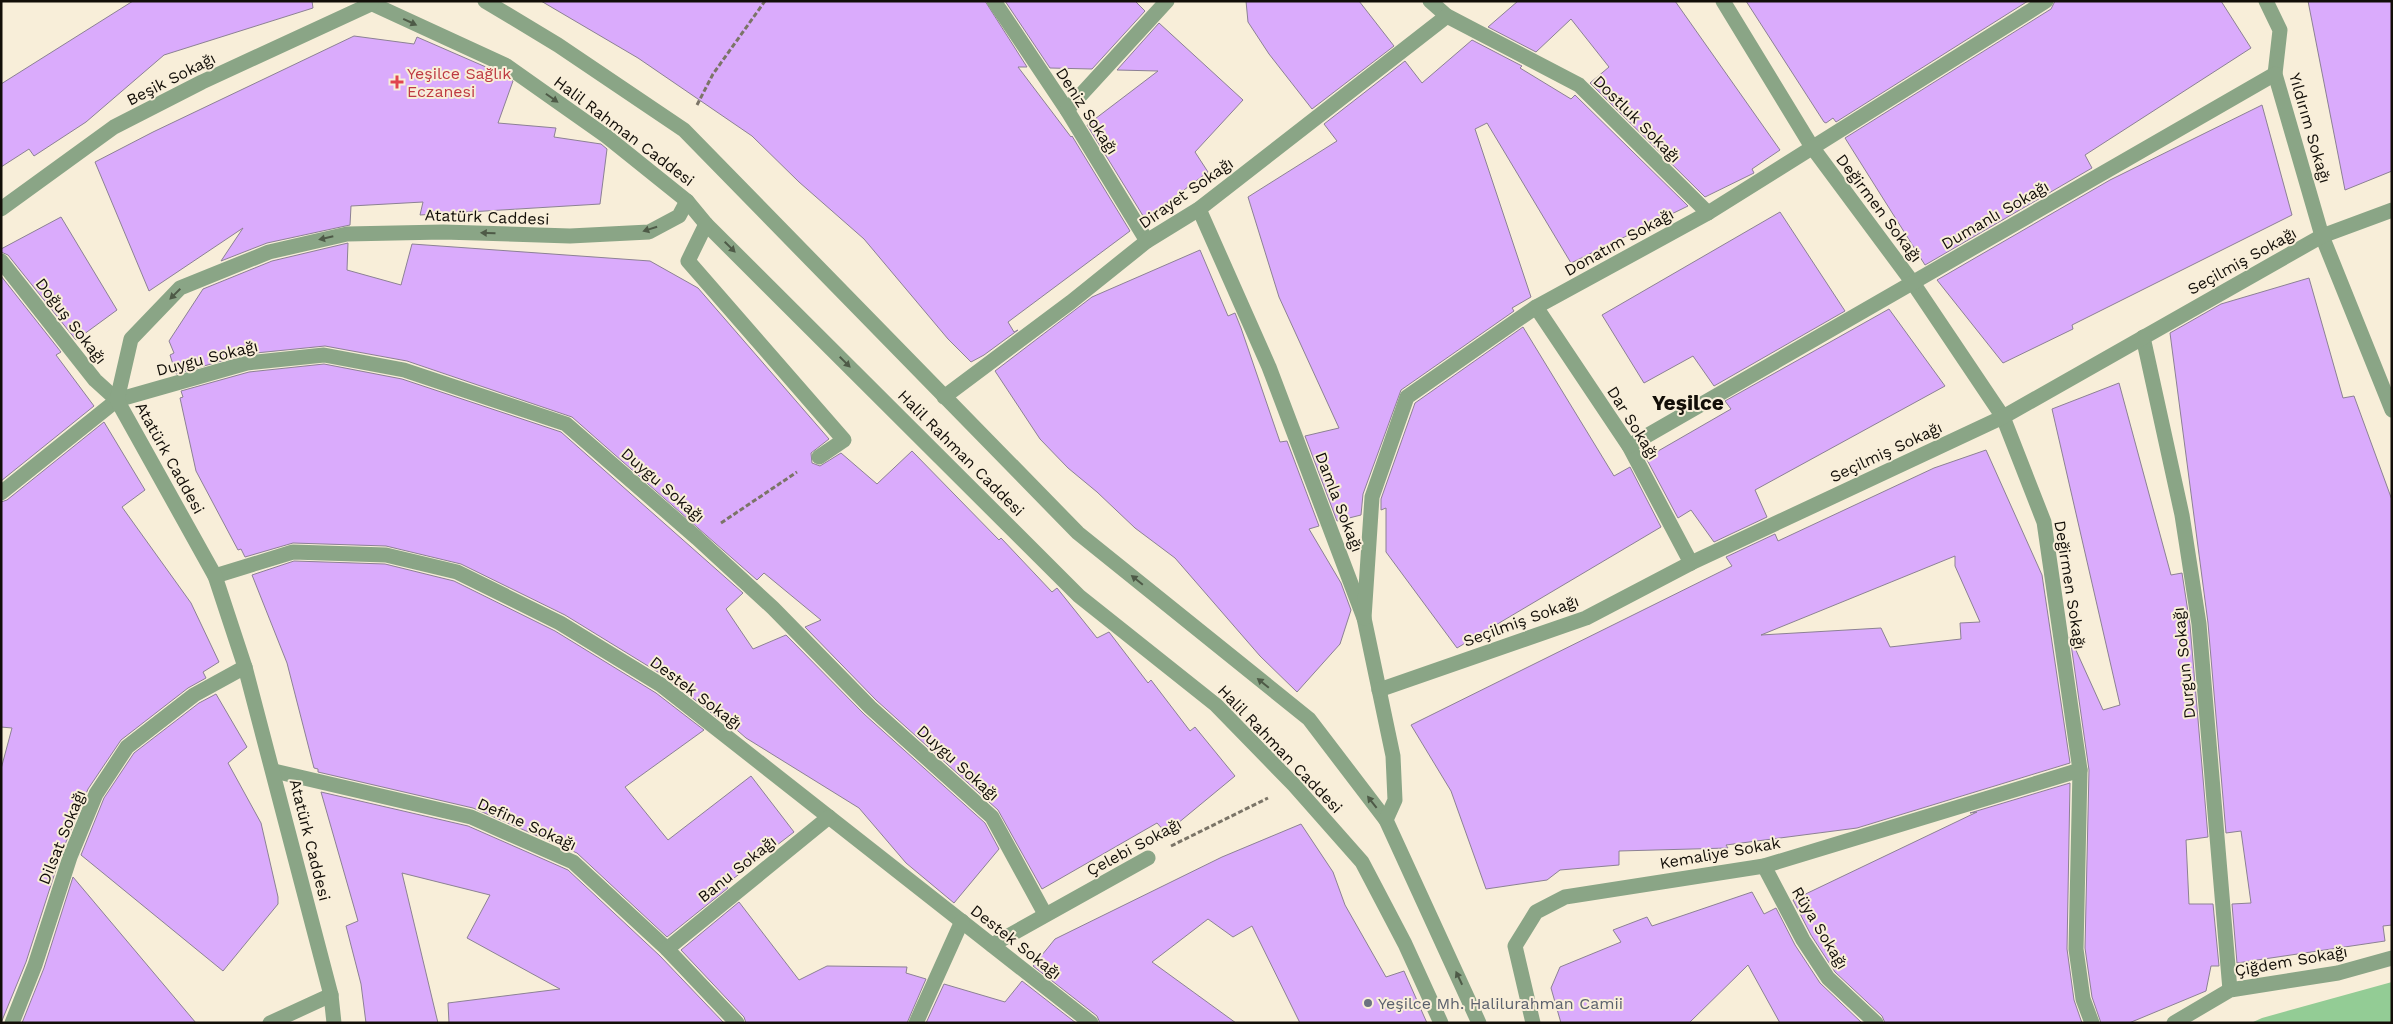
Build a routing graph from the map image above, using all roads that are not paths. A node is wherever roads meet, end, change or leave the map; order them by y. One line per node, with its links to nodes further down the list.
1 (485, 1): 25 (street, Halil Rahman Caddesi)
2 (994, 1): 11 (street, Deniz Sokağı)
3 (1167, 1): 11 (street)
4 (1430, 1): 9 (street, Dostluk Sokağı)
5 (1723, 1): 12 (street, Değirmen Sokağı)
6 (2046, 1): 12 (street, Donatım Sokağı)
7 (2266, 1): 10 (street, Yıldırım Sokağı)
8 (368, 3): 13 (street, Halil Rahman Caddesi, one-way to 13); 14 (street, Beşik Sokağı)
9 (1447, 16): 15 (street, Dirayet Sokağı); 17 (street, Dostluk Sokağı)
10 (2275, 74): 19 (street, Yıldırım Sokağı); 22 (street, Dumanlı Sokağı)
11 (1067, 110): 20 (street, Deniz Sokağı)
12 (1812, 147): 17 (street, Donatım Sokağı); 22 (street, Değirmen Sokağı)
13 (686, 201): 18 (street, Halil Rahman Caddesi); 26 (street, Atatürk Caddesi, one-way to 26)
14 (1, 209)
15 (1199, 209): 20 (street, Dirayet Sokağı); 34 (street, Damla Sokağı)
16 (2392, 210): 19 (street, Seçilmiş Sokağı)
17 (1708, 213): 23 (street, Donatım Sokağı)
18 (706, 224): 30 (street); 56 (street, Halil Rahman Caddesi, one-way to 56)
19 (2322, 236): 24 (street, Seçilmiş Sokağı); 27 (street, Yıldırım Sokağı)
20 (1148, 241): 25 (street, Dirayet Sokağı)
21 (1, 261): 26 (street, Doğuş Sokağı)
22 (1913, 283): 28 (street, Değirmen Sokağı); 29 (street, Dumanlı Sokağı)
23 (1536, 307): 29 (street, Dar Sokağı); 34 (street, Donatım Sokağı)
24 (2144, 337): 28 (street, Seçilmiş Sokağı); 48 (street, Durgun Sokağı)
25 (944, 397): 40 (street, Halil Rahman Caddesi, one-way to 25)
26 (117, 400): 31 (street); 33 (street, Atatürk Caddesi); 43 (street, Duygu Sokağı)
27 (2392, 410)
28 (2002, 416): 32 (street, Seçilmiş Sokağı); 37 (street, Değirmen Sokağı)
29 (1629, 446): 32 (street, Dar Sokağı)
30 (819, 457)
31 (2, 492)
32 (1691, 563): 36 (street, Seçilmiş Sokağı)
33 (215, 576): 35 (street, Atatürk Caddesi); 39 (street, Destek Sokağı)
34 (1364, 618): 36 (street, Damla Sokağı)
35 (245, 667): 38 (street, Atatürk Caddesi); 50 (street, Dilsat Sokağı)
36 (1379, 690): 40 (street, Damla Sokağı)
37 (2080, 770): 42 (street, Kemaliye Sokak); 60 (street, Değirmen Sokağı)
38 (274, 771): 46 (street, Define Sokağı); 49 (street, Atatürk Caddesi)
39 (830, 817): 44 (street, Destek Sokağı); 46 (street, Banu Sokağı)
40 (1386, 820): 57 (street, Halil Rahman Caddesi, one-way to 40)
41 (1148, 858): 43 (street, Çelebi Sokağı)
42 (1764, 866): 58 (street, Kemaliye Sokak); 59 (street, Rüya Sokağı)
43 (1045, 914): 45 (street, Çelebi Sokağı)
44 (962, 921): 45 (street, Destek Sokağı); 54 (street)
45 (992, 945): 55 (street, Destek Sokağı)
46 (667, 949): 53 (street, Define Sokağı)
47 (2392, 958): 48 (street, Çiğdem Sokağı)
48 (2230, 990): 61 (street, Çiğdem Sokağı)
49 (331, 995): 51 (street); 52 (street, Atatürk Caddesi)
50 (12, 1023)
51 (270, 1023)
52 (334, 1023)
53 (737, 1023)
54 (916, 1023)
55 (1091, 1023)
56 (1441, 1023)
57 (1479, 1023)
58 (1533, 1023)
59 (1876, 1023)
60 (2092, 1023)
61 (2174, 1023)

